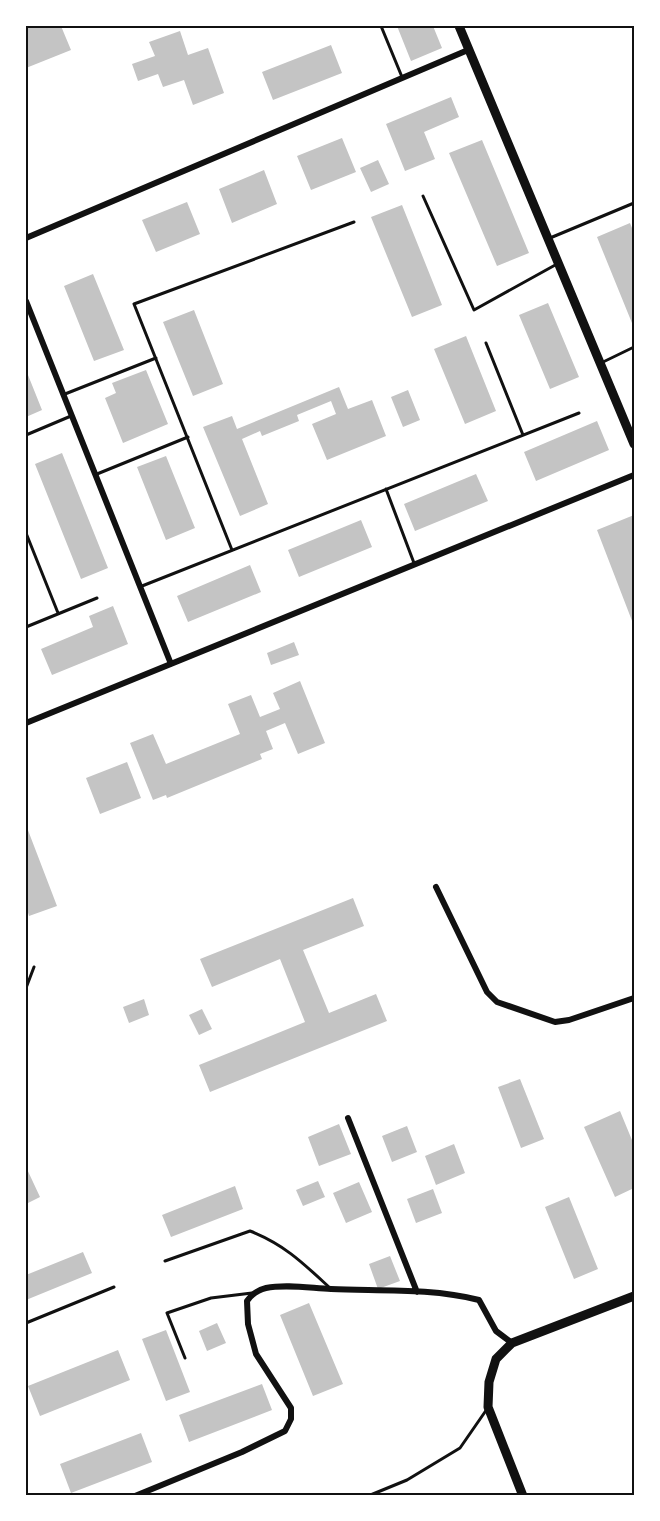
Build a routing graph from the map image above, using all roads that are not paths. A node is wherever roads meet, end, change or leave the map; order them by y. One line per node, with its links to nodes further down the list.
1 (381, 26): 4 (lane)
2 (459, 26): 3 (main road)
3 (468, 50): 4 (street); 9 (main road)
4 (402, 78): 8 (street)
5 (423, 196): 10 (lane)
6 (634, 203): 9 (lane)
7 (354, 222): 14 (lane)
8 (26, 238)
9 (548, 239): 10 (main road)
10 (558, 263): 15 (main road)
11 (26, 301): 16 (street)
12 (486, 343): 20 (lane)
13 (634, 347): 15 (lane)
14 (157, 358): 16 (lane); 21 (lane)
15 (600, 363): 22 (main road)
16 (63, 395): 18 (street)
17 (579, 413): 20 (lane)
18 (71, 416): 19 (lane); 23 (street)
19 (26, 435)
20 (524, 435): 25 (lane)
21 (188, 436): 23 (lane); 27 (lane)
22 (634, 444)
23 (95, 474): 29 (street)
24 (634, 475): 28 (street)
25 (386, 489): 27 (lane); 28 (lane)
26 (26, 533): 31 (lane)
27 (232, 550): 29 (lane)
28 (415, 566): 33 (street)
29 (140, 587): 33 (street)
30 (97, 598): 31 (lane)
31 (58, 613): 32 (lane)
32 (26, 627)
33 (171, 664): 34 (street)
34 (26, 723)
35 (436, 887): 38 (street)
36 (34, 967): 37 (lane)
37 (26, 988)
38 (634, 998)
39 (348, 1118): 43 (street)
40 (165, 1261): 42 (lane)
41 (114, 1287): 46 (lane)
42 (331, 1289): 43 (street); 44 (street)
43 (417, 1292): 47 (street)
44 (254, 1293): 48 (lane); 50 (street)
45 (634, 1296): 47 (main road)
46 (26, 1323)
47 (512, 1343): 49 (main road)
48 (185, 1358)
49 (488, 1407): 51 (lane); 52 (main road)
50 (135, 1496)
51 (368, 1496)
52 (522, 1496)

